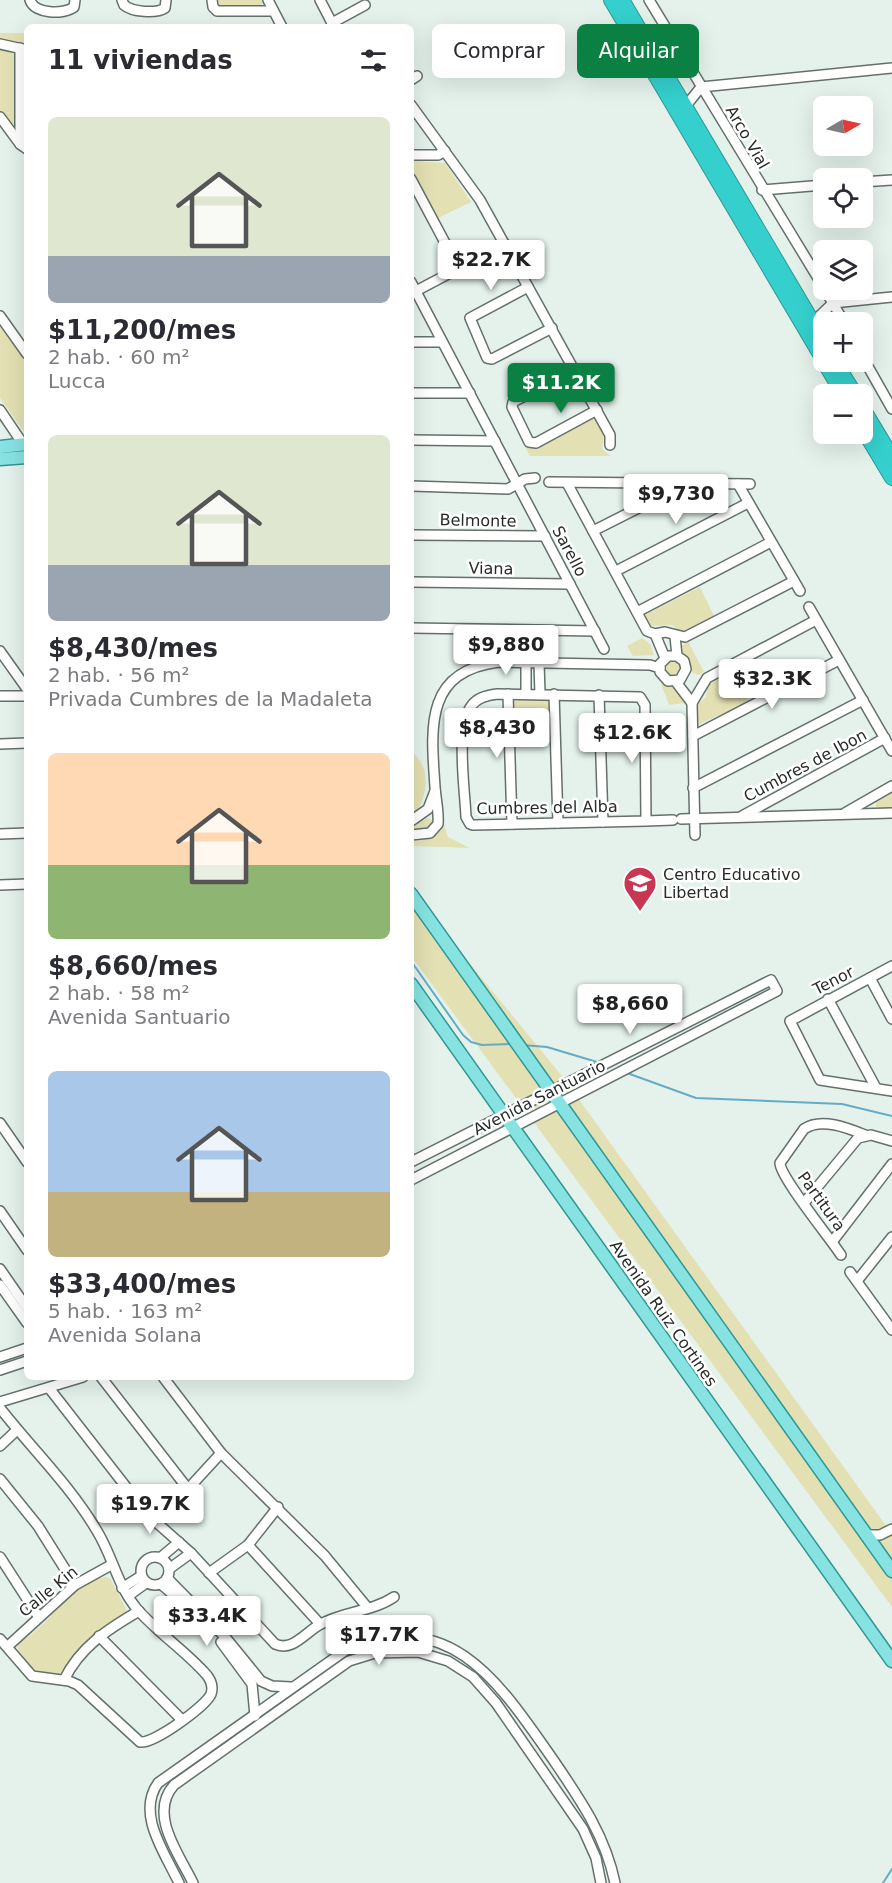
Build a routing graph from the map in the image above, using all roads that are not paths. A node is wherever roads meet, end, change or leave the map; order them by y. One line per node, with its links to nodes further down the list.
1 (30, 0): 2 (street)
2 (75, 0)
3 (122, 0): 4 (street)
4 (166, 0)
5 (212, 0): 12 (street)
6 (268, 0): 12 (street)
7 (320, 0): 14 (street)
8 (611, 0): 45 (highway)
9 (622, 0): 20 (highway)
10 (649, 0): 19 (street, Arco Vial)
11 (365, 5): 15 (street)
12 (273, 11): 13 (street)
13 (280, 24)
14 (332, 24)
15 (335, 24)
16 (0, 44): 17 (street)
17 (23, 49): 23 (street)
18 (892, 68): 19 (street)
19 (701, 87): 20 (street); 30 (street, Arco Vial)
20 (685, 107): 41 (highway)
21 (414, 110): 24 (street)
22 (0, 117): 23 (street)
23 (23, 146)
24 (445, 151): 25 (street); 31 (street)
25 (414, 155)
26 (892, 180): 27 (street)
27 (873, 181)
28 (414, 185): 32 (street)
29 (813, 186): 30 (street)
30 (762, 190): 33 (street, Arco Vial)
31 (505, 244): 32 (street); 34 (street)
32 (459, 268): 35 (street)
33 (813, 271)
34 (528, 287): 42 (street); 42 (street)
35 (415, 295): 44 (street, Sarello)
36 (892, 297): 38 (street)
37 (831, 300): 38 (street, Arco Vial)
38 (833, 303): 39 (street, Arco Vial); 41 (street)
39 (838, 312)
40 (0, 316): 46 (street)
41 (812, 323)
42 (552, 328): 47 (street)
43 (414, 342): 44 (street)
44 (442, 342): 50 (street, Sarello)
45 (813, 342)
46 (24, 350)
47 (575, 371): 53 (street); 53 (street)
48 (871, 372): 51 (street)
49 (414, 393): 50 (street)
50 (470, 393): 56 (street, Sarello)
51 (892, 409)
52 (0, 410): 57 (street)
53 (597, 410): 59 (street)
54 (873, 425): 63 (highway)
55 (414, 440): 56 (street)
56 (495, 441): 69 (street, Sarello)
57 (24, 443)
58 (872, 444): 66 (highway)
59 (610, 445)
60 (24, 446): 61 (main road)
61 (0, 447)
62 (24, 457): 64 (main road)
63 (892, 457)
64 (0, 459)
65 (535, 478): 69 (street)
66 (892, 478)
67 (549, 482): 68 (street)
68 (567, 483): 70 (street); 75 (street)
69 (518, 484): 73 (street); 77 (street, Sarello)
70 (686, 484): 71 (street); 75 (street)
71 (738, 484): 72 (street); 74 (street)
72 (750, 484)
73 (414, 486)
74 (748, 503): 78 (street); 79 (street)
75 (592, 531): 79 (street)
76 (414, 535): 77 (street, Belmonte)
77 (545, 536): 82 (street, Sarello)
78 (771, 542): 80 (street); 85 (street)
79 (616, 571): 85 (street)
80 (794, 581): 83 (street); 90 (street)
81 (414, 582): 82 (street, Viana)
82 (570, 584): 88 (street, Sarello)
83 (800, 591)
84 (808, 607): 86 (street)
85 (637, 612): 89 (street)
86 (816, 620): 95 (street); 102 (street)
87 (414, 628): 88 (street)
88 (595, 632): 91 (street, Sarello)
89 (655, 634): 90 (street); 94 (street)
90 (675, 636): 93 (street)
91 (604, 649)
92 (0, 651): 101 (street)
93 (677, 656): 94 (street); 99 (street)
94 (665, 658): 98 (street)
95 (839, 660): 110 (street); 112 (street)
96 (526, 663): 97 (street); 104 (street); 119 (street)
97 (539, 663): 98 (street); 105 (street)
98 (660, 668): 100 (street)
99 (686, 673): 100 (street); 102 (street)
100 (676, 682): 111 (street)
101 (24, 685)
102 (701, 685): 111 (street)
103 (508, 694): 104 (street, Cumbres del Alba); 128 (street); 128 (street, Cumbres del Alba)
104 (526, 694): 105 (street, Cumbres del Alba)
105 (540, 694): 106 (street, Cumbres del Alba)
106 (554, 694): 107 (street, Cumbres del Alba); 127 (street)
107 (599, 695): 125 (street, Cumbres del Alba); 126 (street)
108 (0, 696): 109 (street)
109 (24, 696)
110 (863, 700): 113 (street); 118 (street)
111 (692, 702): 112 (street)
112 (693, 736): 118 (street)
113 (885, 738): 116 (street); 122 (street, Cumbres de Ibon)
114 (24, 743): 115 (street)
115 (0, 744)
116 (892, 751)
117 (892, 786): 121 (street)
118 (693, 788): 124 (street)
119 (435, 789): 123 (street); 131 (street)
120 (892, 813): 121 (street, Cumbres del Alba)
121 (843, 814): 122 (street, Cumbres del Alba)
122 (739, 817): 124 (street, Cumbres del Alba)
123 (414, 819)
124 (694, 819): 125 (street, Cumbres del Alba); 132 (street)
125 (646, 821): 126 (street, Cumbres del Alba)
126 (603, 822): 127 (street, Cumbres del Alba)
127 (558, 823): 128 (street, Cumbres del Alba)
128 (512, 824)
129 (24, 833): 130 (street)
130 (0, 834)
131 (414, 835)
132 (695, 836)
133 (24, 884): 134 (street)
134 (0, 885)
135 (414, 898): 142 (main road)
136 (892, 966): 137 (street, Tenor)
137 (870, 978): 139 (street, Tenor); 140 (street)
138 (414, 988): 145 (main road, Avenida Ruiz Cortines)
139 (828, 999): 141 (street); 141 (street, Tenor)
140 (892, 1019)
141 (875, 1086): 143 (street)
142 (551, 1090): 144 (main road); 144 (street, Avenida Santuario); 145 (street, Avenida Santuario)
143 (892, 1091)
144 (561, 1103): 147 (street, Avenida Santuario); 187 (main road)
145 (502, 1116): 147 (main road, Avenida Ruiz Cortines); 151 (street, Avenida Santuario)
146 (0, 1123): 150 (street)
147 (512, 1129): 153 (street, Avenida Santuario); 208 (main road, Avenida Ruiz Cortines)
148 (865, 1135): 149 (street); 154 (street); 154 (street, Partitura)
149 (892, 1141)
150 (24, 1157)
151 (414, 1160)
152 (892, 1164): 157 (street)
153 (414, 1178)
154 (804, 1203): 157 (street, Partitura)
155 (0, 1211): 158 (street)
156 (892, 1237): 162 (street)
157 (832, 1242): 159 (street, Partitura)
158 (24, 1246)
159 (841, 1255)
160 (0, 1269): 164 (street)
161 (850, 1272): 162 (street)
162 (857, 1281): 167 (street)
163 (0, 1285): 166 (street)
164 (24, 1304)
165 (892, 1311): 167 (street)
166 (24, 1319)
167 (885, 1320): 168 (street)
168 (892, 1330)
169 (24, 1349): 170 (street)
170 (0, 1357)
171 (24, 1362): 172 (street)
172 (0, 1370)
173 (74, 1380): 176 (street)
174 (103, 1380): 183 (street)
175 (165, 1380): 181 (street)
176 (49, 1388): 177 (street); 185 (street)
177 (0, 1402)
178 (0, 1408): 179 (street)
179 (17, 1430): 180 (street); 193 (street)
180 (0, 1446)
181 (221, 1453): 183 (street); 184 (street)
182 (0, 1479): 198 (street)
183 (188, 1489): 185 (street)
184 (278, 1508): 189 (street); 201 (street)
185 (148, 1515): 188 (street)
186 (892, 1529): 187 (street)
187 (865, 1535): 194 (main road)
188 (179, 1542): 190 (street); 192 (street)
189 (248, 1545): 195 (street); 204 (street)
190 (191, 1553): 195 (street); 196 (street)
191 (0, 1557): 203 (street)
192 (160, 1558): 196 (street); 197 (street)
193 (111, 1565): 198 (street, Calle Kin); 199 (street)
194 (891, 1565)
195 (209, 1573): 204 (street)
196 (166, 1577): 197 (street); 210 (street); 212 (street)
197 (144, 1579): 199 (street)
198 (75, 1585): 203 (street, Calle Kin)
199 (125, 1592): 202 (street)
200 (394, 1597): 201 (street)
201 (367, 1608): 204 (street)
202 (139, 1611): 205 (street); 213 (street)
203 (38, 1616): 207 (street, Calle Kin)
204 (320, 1624)
205 (99, 1636): 209 (street); 213 (street)
206 (0, 1639): 207 (street)
207 (8, 1646): 209 (street)
208 (892, 1661)
209 (64, 1680): 213 (street)
210 (291, 1686): 211 (street); 212 (street); 215 (street)
211 (297, 1696): 214 (street); 216 (street)
212 (253, 1713): 214 (street); 217 (street)
213 (182, 1720)
214 (259, 1723): 218 (street)
215 (544, 1747): 216 (street); 220 (street)
216 (533, 1754): 219 (street)
217 (179, 1883)
218 (193, 1883)
219 (601, 1883)
220 (615, 1883)

